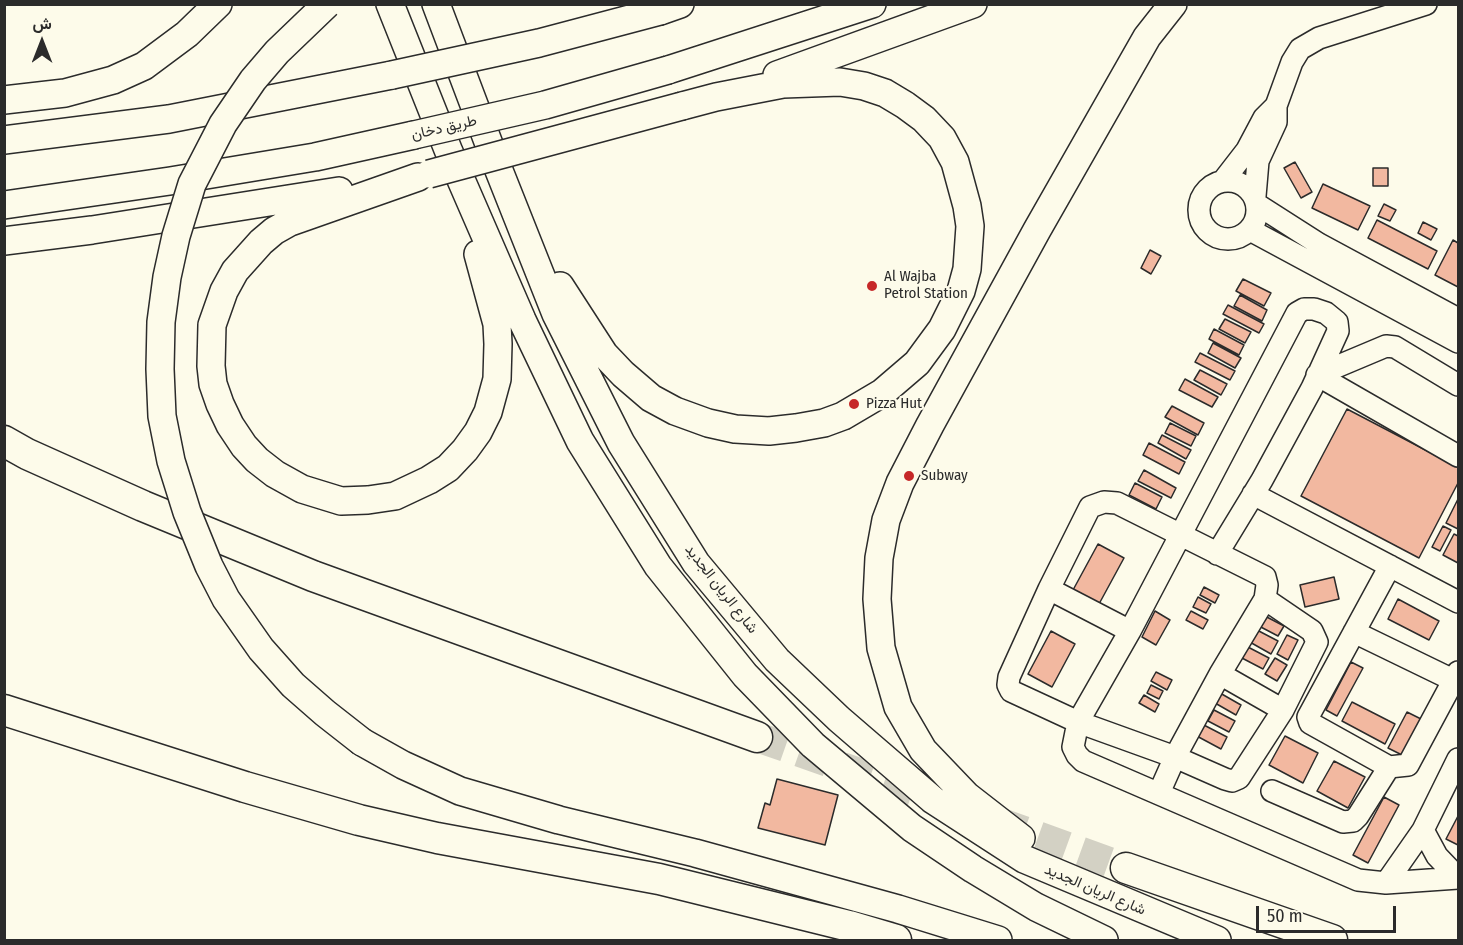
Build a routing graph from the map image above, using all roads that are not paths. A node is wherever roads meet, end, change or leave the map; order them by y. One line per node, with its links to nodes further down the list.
1 (218, 4): 11 (main road)
2 (327, 4): 54 (main road, bridge)
3 (390, 4): 14 (main road)
4 (436, 4): 15 (main road, شارع الريان الجديد)
5 (872, 4): 19 (main road, طريق دخان, bridge)
6 (973, 4): 10 (main road)
7 (1173, 4): 52 (main road)
8 (1426, 4): 12 (street)
9 (670, 8): 13 (main road, bridge)
10 (716, 97): 15 (main road); 16 (main road, bridge)
11 (4, 100)
12 (1276, 106): 17 (street); 18 (street)
13 (4, 140)
14 (448, 152): 16 (main road); 55 (main road)
15 (498, 168): 52 (main road, شارع الريان الجديد)
16 (424, 175): 21 (main road)
17 (1223, 181): 18 (street); 20 (street)
18 (1256, 200): 20 (street); 22 (street)
19 (4, 205)
20 (1250, 230): 23 (street)
21 (4, 241)
22 (1458, 319)
23 (1458, 342)
24 (1317, 375): 25 (street); 27 (street); 28 (street); 29 (street)
25 (1458, 385)
26 (4, 441): 42 (highway)
27 (1458, 456)
28 (1254, 494): 30 (street); 31 (street)
29 (1181, 535): 30 (street); 32 (street); 35 (street)
30 (1217, 554): 33 (street)
31 (1390, 566): 34 (street); 36 (street)
32 (1049, 589): 35 (street); 41 (street)
33 (1265, 599): 37 (street); 40 (street)
34 (1458, 602)
35 (1130, 631): 41 (street)
36 (1354, 632): 38 (street); 45 (street)
37 (1220, 674): 40 (street); 43 (street)
38 (1457, 676): 45 (street)
39 (4, 710): 53 (highway)
40 (1283, 710): 43 (street)
41 (1078, 722): 43 (street); 47 (street)
42 (757, 737)
43 (1175, 756): 47 (street)
44 (1458, 759): 48 (street)
45 (1389, 767): 46 (street)
46 (1272, 791)
47 (1159, 793): 51 (street)
48 (1424, 830): 50 (street); 51 (street)
49 (1126, 868): 57 (highway)
50 (1458, 878): 51 (street)
51 (1386, 883)
52 (1126, 904): 56 (main road, شارع الريان الجديد)
53 (896, 940)
54 (998, 940)
55 (1104, 940)
56 (1217, 940)
57 (1332, 940)

